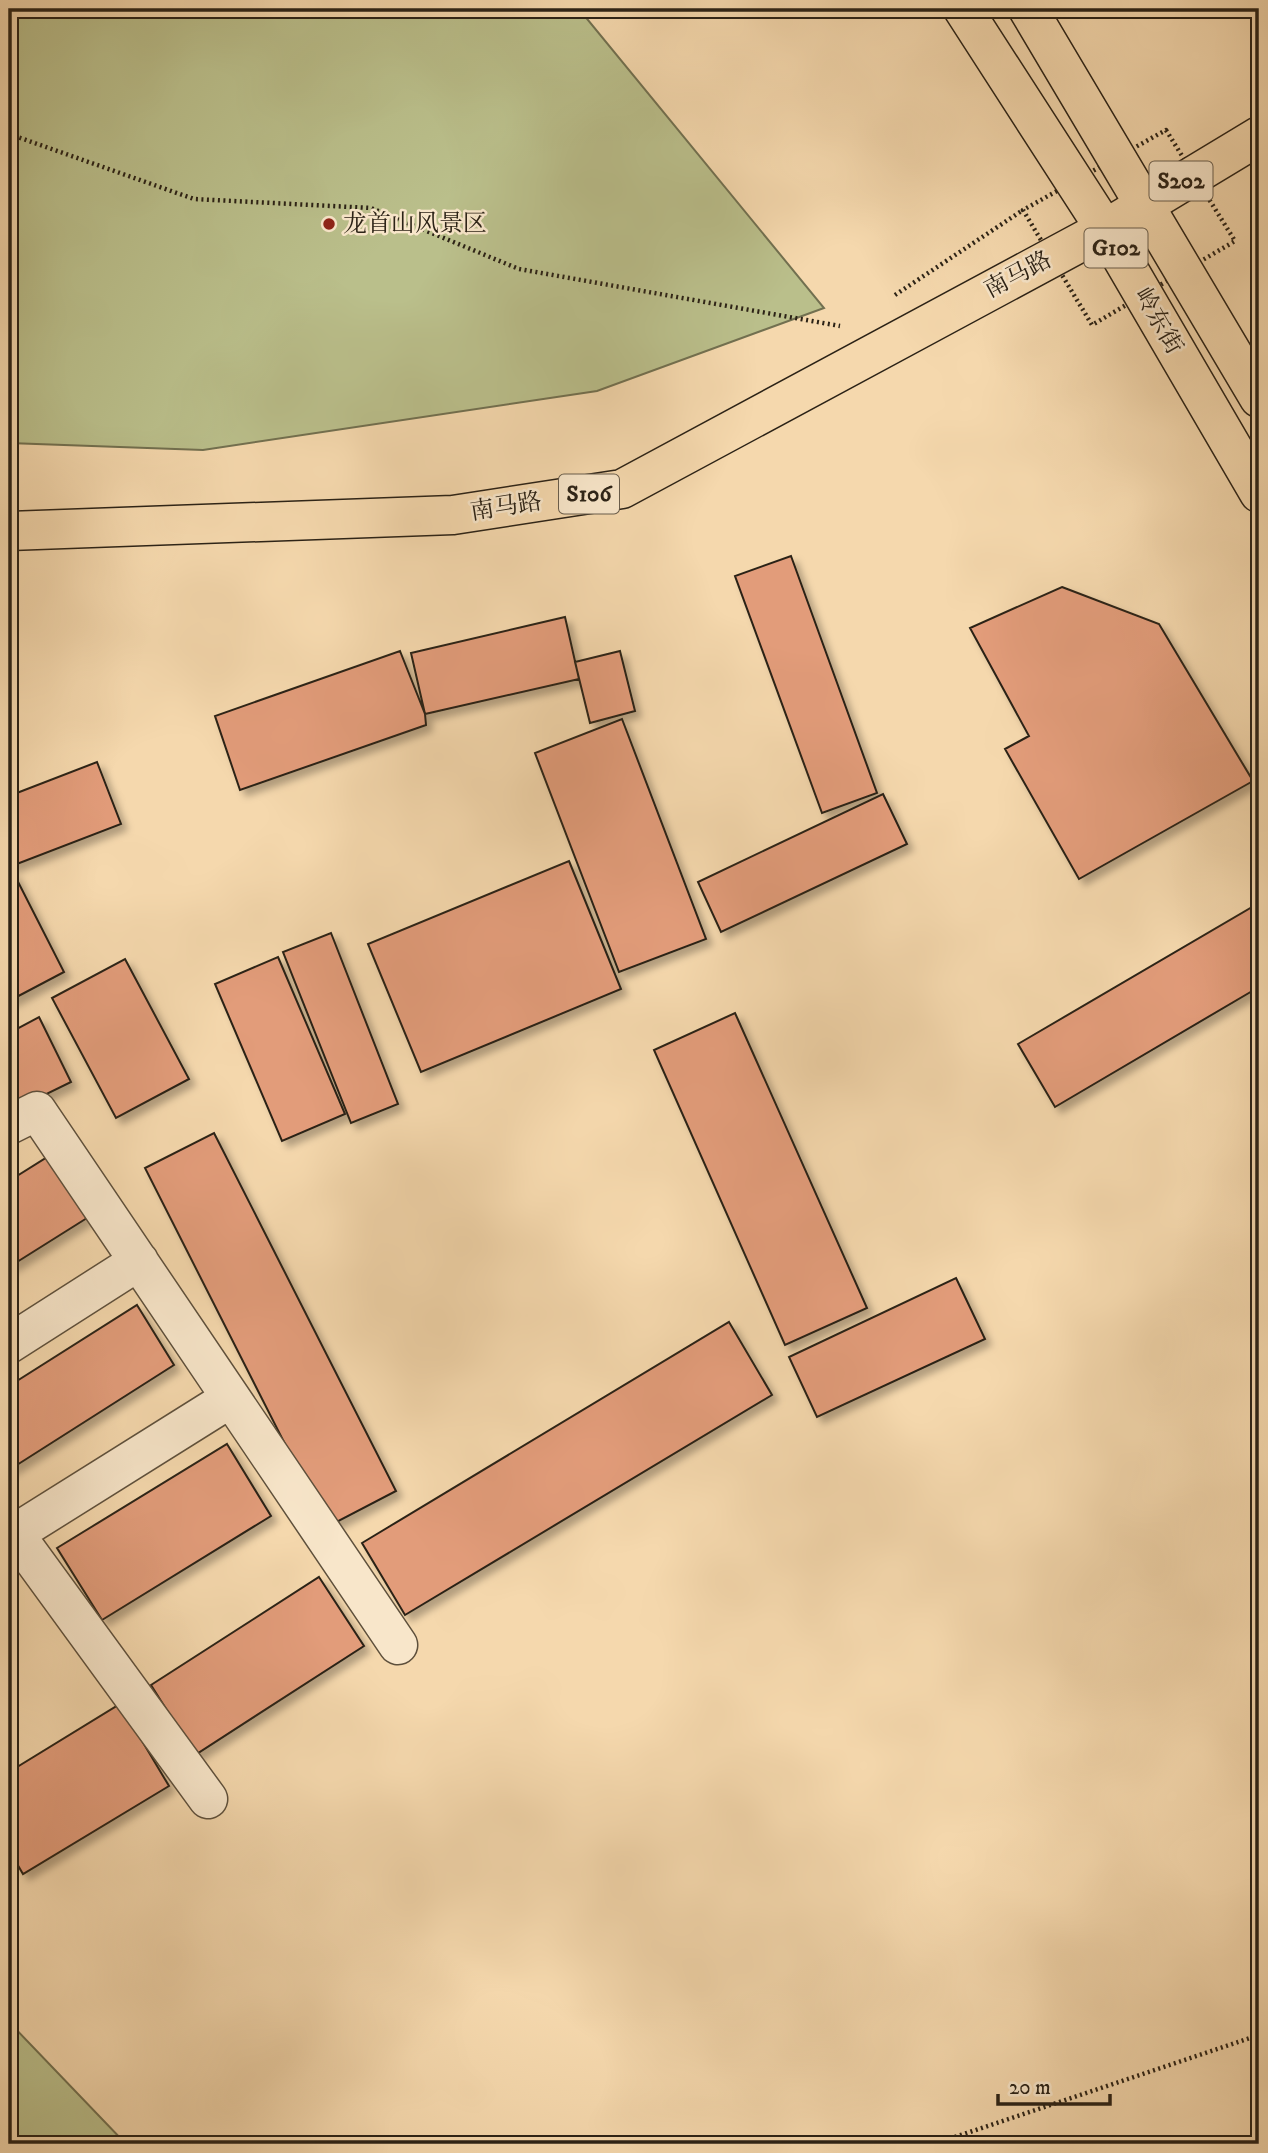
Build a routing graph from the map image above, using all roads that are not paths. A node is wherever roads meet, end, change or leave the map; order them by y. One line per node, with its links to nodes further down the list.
1 (963, 9): 5 (main road, 岭东街 / G102)
2 (1028, 9): 4 (main road, 岭东街 / G102)
3 (1259, 136): 4 (main road, S202)
4 (1144, 203): 5 (main road, S202); 6 (main road, 岭东街 / G102)
5 (1105, 229): 7 (main road, 岭东街 / G102); 8 (main road, 南马路 / S106)
6 (1259, 398)
7 (1259, 494)
8 (9, 531)
9 (9, 1125): 10 (street)
10 (139, 1261): 11 (street); 12 (street)
11 (9, 1344)
12 (231, 1398): 13 (street); 14 (street)
13 (11, 1532): 15 (street)
14 (398, 1645)
15 (208, 1799)

